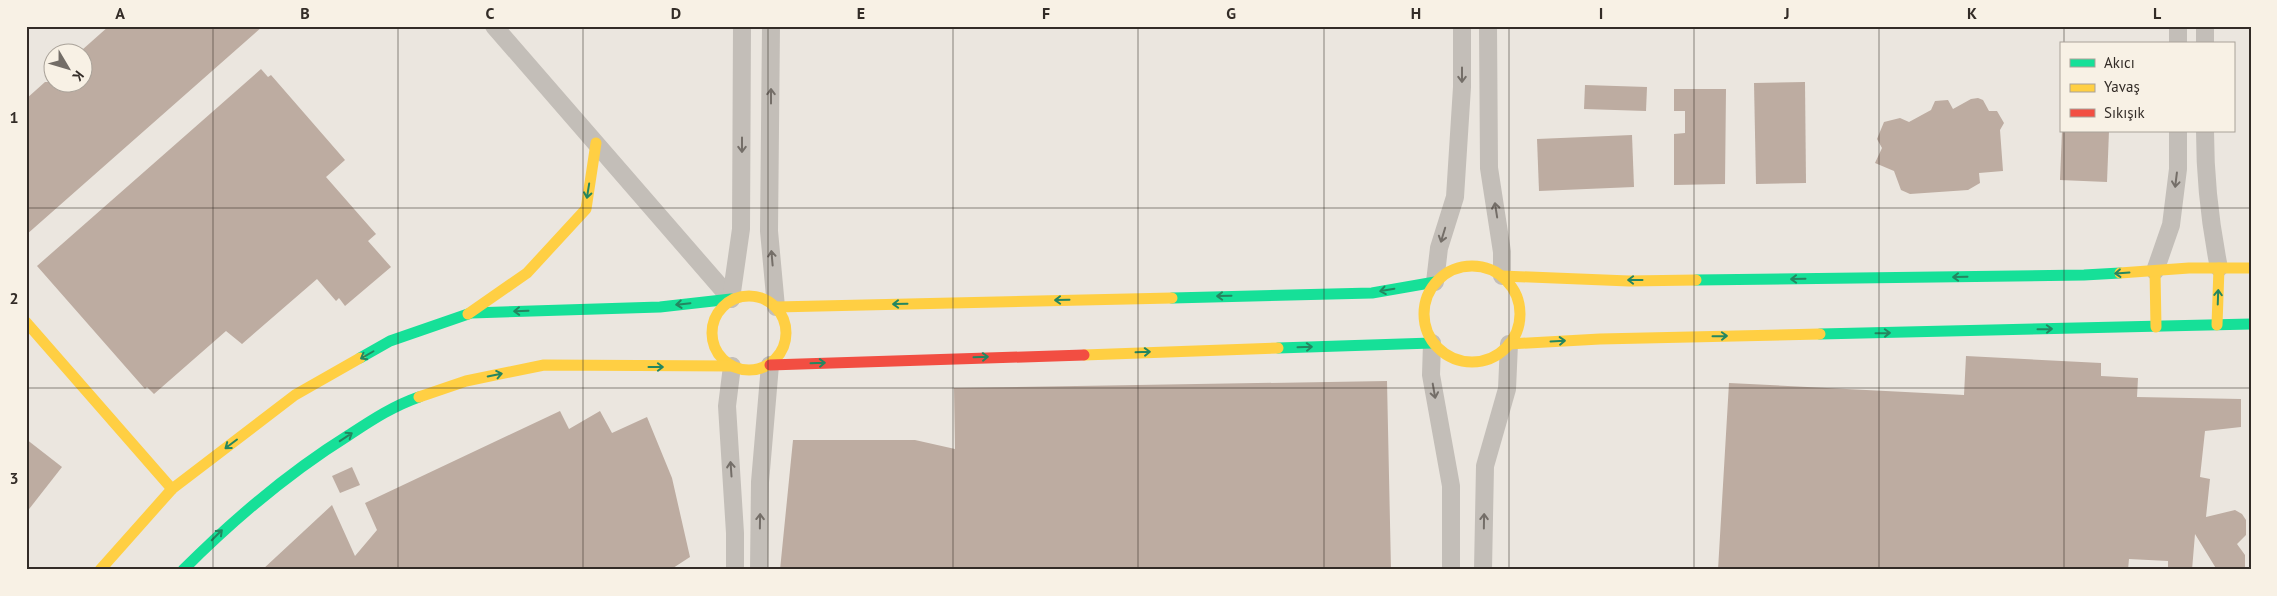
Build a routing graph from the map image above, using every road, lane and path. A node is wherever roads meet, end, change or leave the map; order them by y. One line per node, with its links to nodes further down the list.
1 (494, 26): 12 (street)
2 (742, 26): 18 (street, one-way to 18)
3 (771, 26): 19 (street, one-way to 3)
4 (1462, 26): 17 (street, one-way to 17)
5 (1488, 26): 16 (street, one-way to 5)
6 (2178, 26): 8 (street)
7 (2205, 26): 9 (street)
8 (2178, 42)
9 (2205, 42)
10 (2178, 132): 15 (street, one-way to 15)
11 (2205, 132): 13 (street)
12 (596, 143): 18 (street); 20 (street, one-way to 20)
13 (2219, 268): 14 (street); 15 (street); 23 (street, one-way to 13)
14 (2251, 268)
15 (2155, 270): 16 (street, one-way to 16); 24 (street)
16 (1502, 276): 17 (street); 26 (street)
17 (1435, 282): 19 (street, one-way to 19); 25 (street)
18 (732, 299): 19 (street); 20 (street, one-way to 20); 28 (street)
19 (776, 307): 27 (street)
20 (466, 315): 29 (street, one-way to 29)
21 (26, 322): 29 (street)
22 (2251, 324): 23 (street)
23 (2217, 325): 24 (street)
24 (2156, 327): 26 (street, one-way to 24)
25 (1432, 343): 26 (street); 27 (street, one-way to 25); 34 (street, one-way to 34)
26 (1509, 344): 35 (street, one-way to 26)
27 (770, 365): 28 (street); 33 (street, one-way to 27)
28 (732, 366): 31 (street, one-way to 28); 32 (street, one-way to 28)
29 (172, 489): 30 (street)
30 (100, 570)
31 (183, 570)
32 (734, 570)
33 (759, 570)
34 (1451, 570)
35 (1484, 570)

